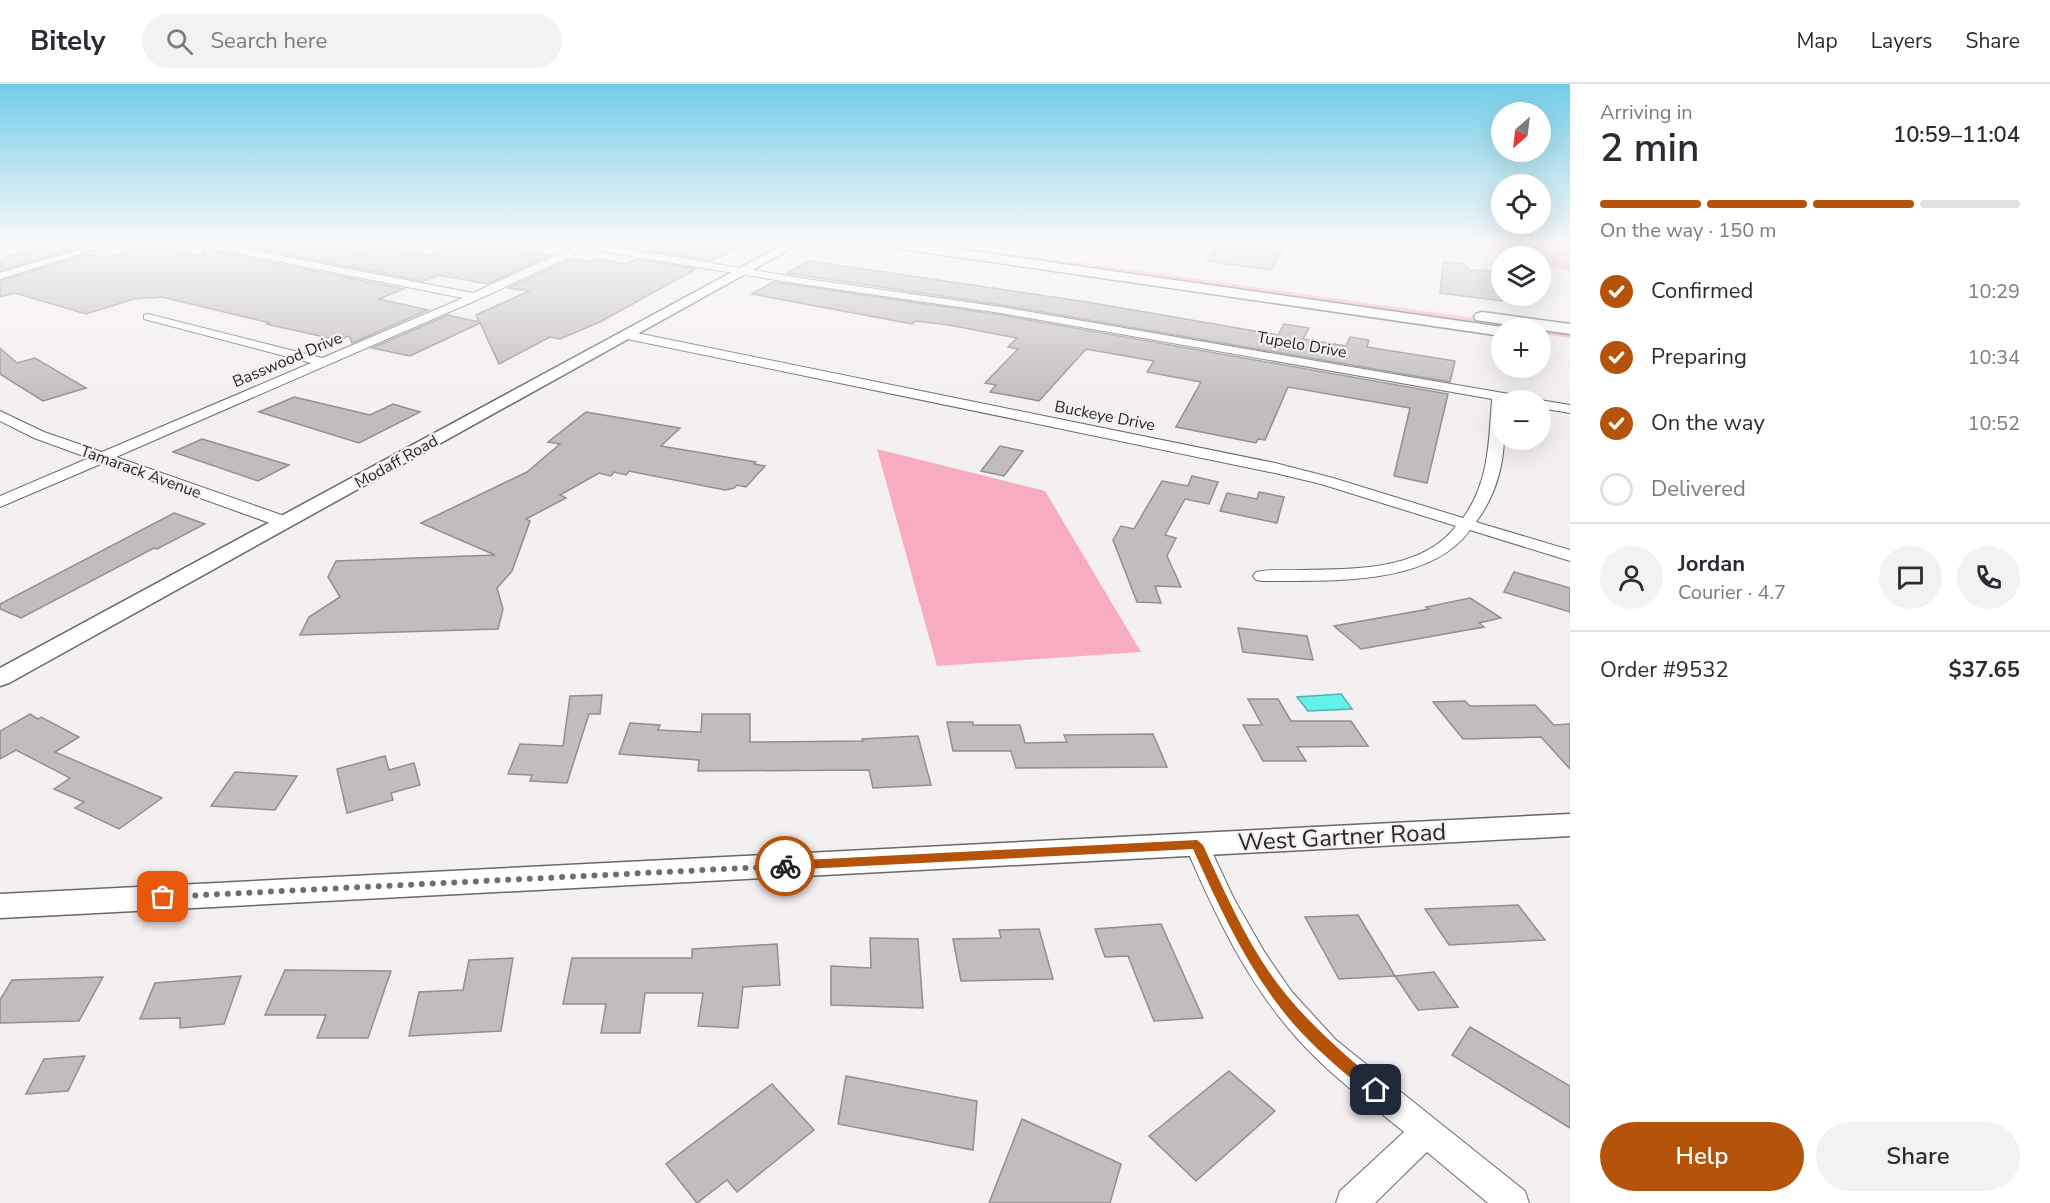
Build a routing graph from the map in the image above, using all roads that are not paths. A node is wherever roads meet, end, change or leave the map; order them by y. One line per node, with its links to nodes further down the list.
1 (471, 296): 6 (street)
2 (698, 296): 10 (street, Modaff Road)
3 (910, 296): 14 (street, Tupelo Drive)
4 (1255, 296): 9 (main road)
5 (1336, 296): 8 (main road)
6 (475, 297): 13 (street, Basswood Drive)
7 (148, 317): 13 (street)
8 (1570, 329)
9 (1491, 330)
10 (627, 335): 21 (street, Modaff Road); 22 (street, Buckeye Drive)
11 (1551, 338): 12 (main road)
12 (1570, 341)
13 (322, 362): 19 (street, Basswood Drive)
14 (1491, 396)
15 (1551, 406): 16 (street)
16 (1570, 409)
17 (0, 416): 19 (street, Tamarack Avenue)
18 (1495, 450): 22 (street)
19 (101, 458): 20 (street, Basswood Drive); 21 (street, Tamarack Avenue)
20 (0, 502)
21 (284, 522): 25 (street, Modaff Road)
22 (1468, 524): 23 (street, Buckeye Drive); 24 (street)
23 (1570, 556)
24 (1262, 576)
25 (0, 678)
26 (1570, 825): 27 (street, West Gartner Road)
27 (1197, 845): 28 (street, West Gartner Road); 29 (street)
28 (0, 906)
29 (1426, 1132): 30 (street); 31 (street)
30 (1352, 1203)
31 (1513, 1203)

